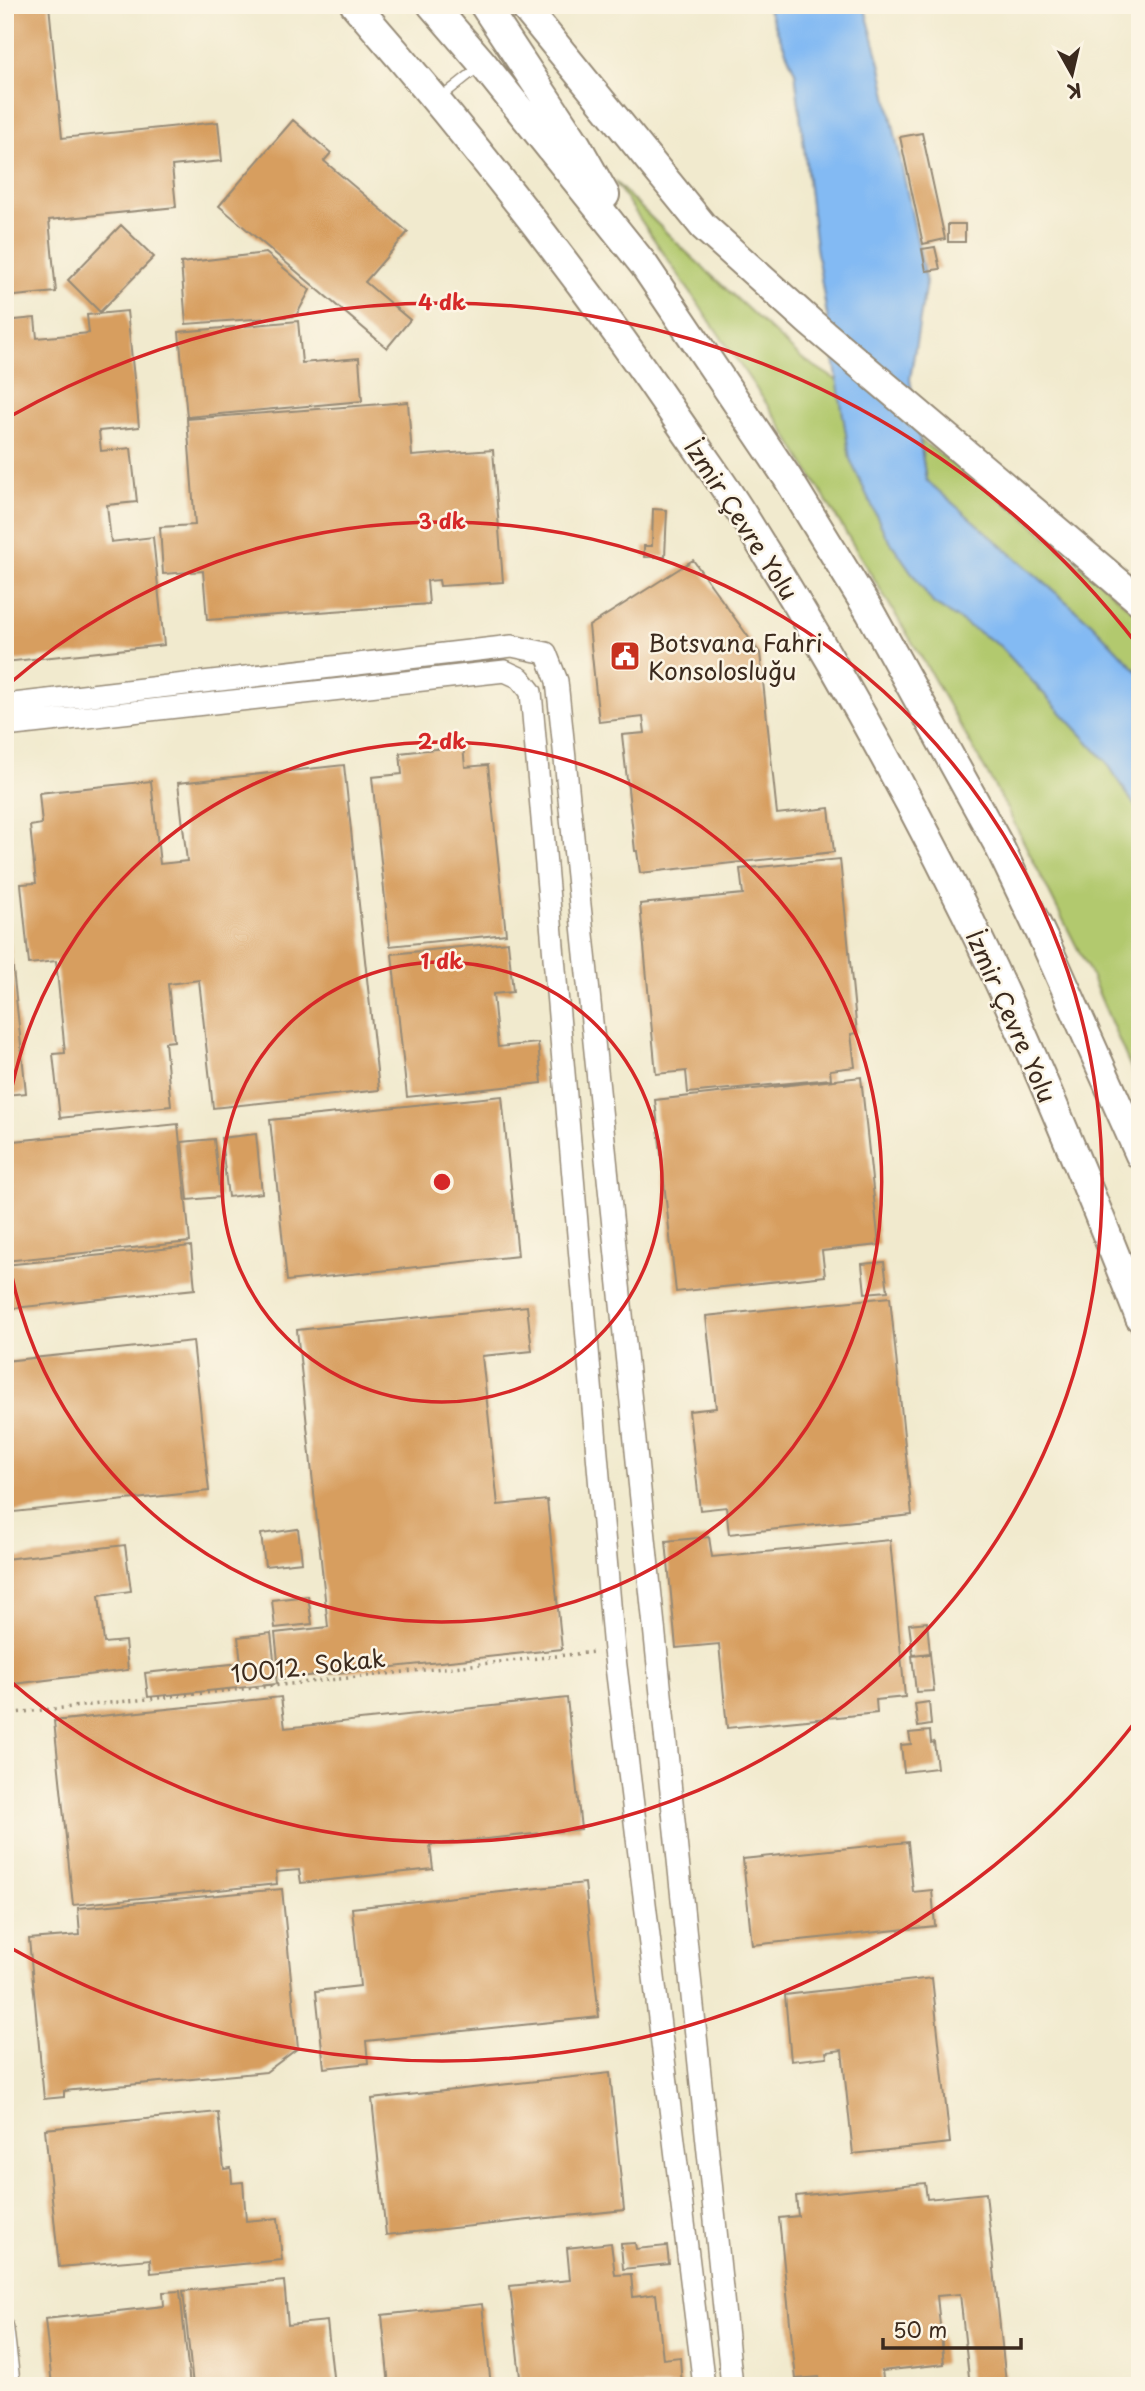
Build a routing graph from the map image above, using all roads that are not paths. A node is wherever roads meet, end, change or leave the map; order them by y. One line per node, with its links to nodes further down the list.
1 (355, 5): 6 (highway, İzmir Çevre Yolu)
2 (432, 5): 5 (highway)
3 (484, 5): 7 (highway)
4 (523, 5): 8 (highway)
5 (483, 64): 6 (lane); 7 (highway)
6 (438, 100): 14 (highway, İzmir Çevre Yolu)
7 (644, 265): 13 (highway)
8 (1140, 601)
9 (546, 653): 10 (street); 11 (street); 18 (street)
10 (520, 678): 12 (street); 17 (street)
11 (5, 705)
12 (5, 726)
13 (1140, 1155)
14 (1140, 1318)
15 (5, 2326): 16 (street)
16 (12, 2386)
17 (704, 2386)
18 (732, 2386)

